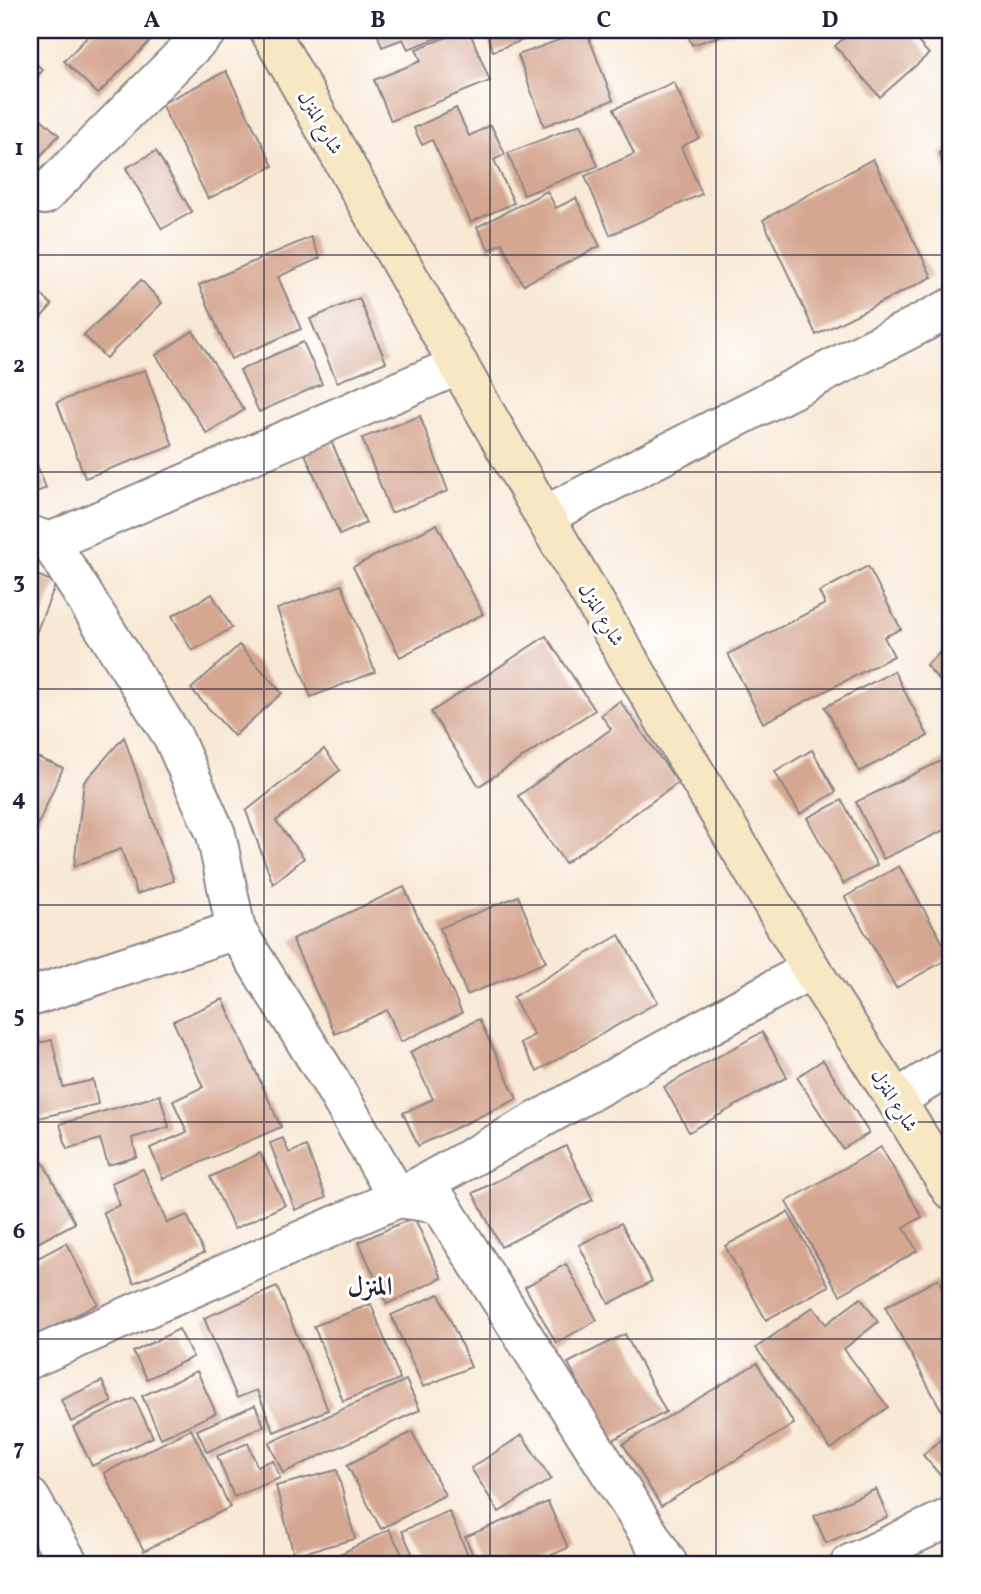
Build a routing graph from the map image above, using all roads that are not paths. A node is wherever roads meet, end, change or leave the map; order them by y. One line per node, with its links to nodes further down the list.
1 (208, 30): 3 (street)
2 (269, 30): 5 (street, شارع المنزل)
3 (44, 195)
4 (951, 308): 6 (street)
5 (459, 365): 6 (street, شارع المنزل); 7 (street)
6 (544, 516): 9 (street, شارع المنزل)
7 (40, 539): 8 (street)
8 (236, 930): 10 (street); 14 (street)
9 (811, 969): 12 (street, شارع المنزل); 14 (street)
10 (30, 997)
11 (951, 1065): 12 (street)
12 (896, 1100): 13 (street, شارع المنزل)
13 (951, 1190)
14 (398, 1198): 15 (street); 19 (street)
15 (30, 1359)
16 (30, 1498): 18 (street)
17 (951, 1517): 20 (street)
18 (69, 1564)
19 (668, 1564)
20 (850, 1564)

